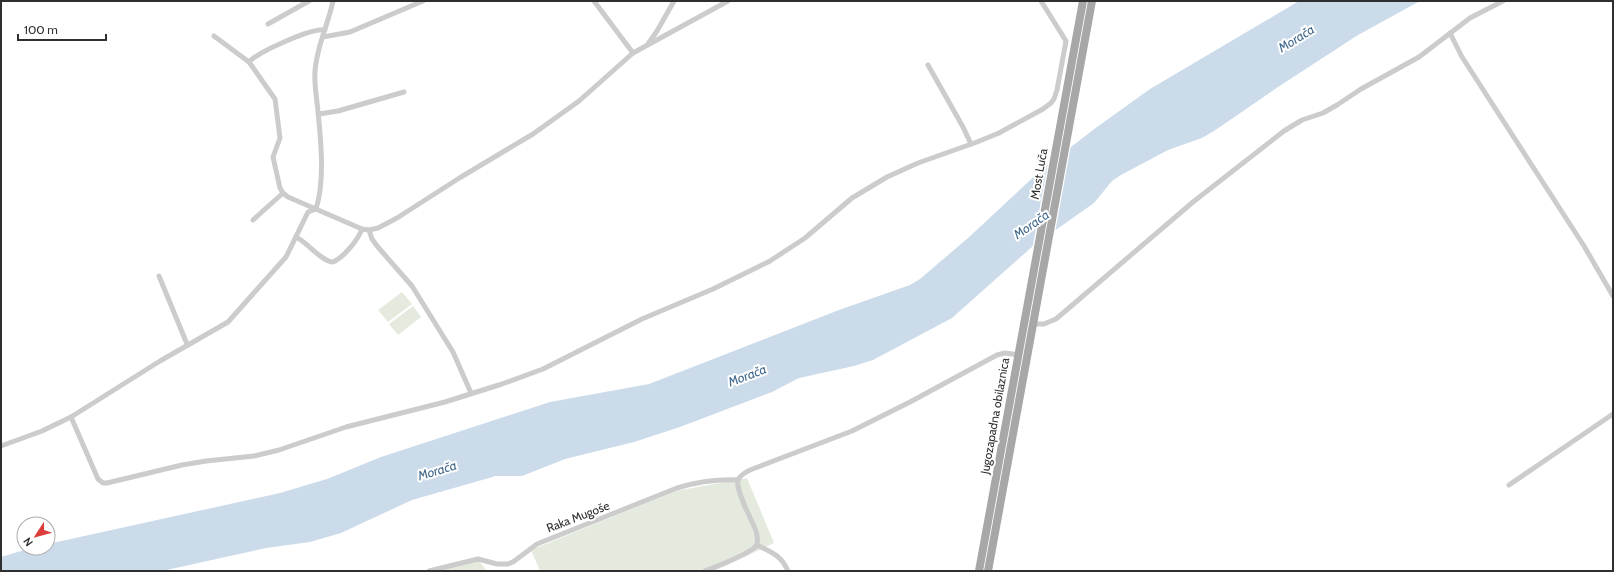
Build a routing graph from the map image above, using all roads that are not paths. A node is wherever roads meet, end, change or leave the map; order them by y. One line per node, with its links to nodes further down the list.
1 (310, 1): 11 (street)
2 (333, 1): 12 (street)
3 (423, 1): 15 (street)
4 (594, 1): 17 (street)
5 (728, 1): 16 (street)
6 (1041, 1): 23 (street)
7 (1084, 1): 22 (main road)
8 (1092, 1): 22 (main road)
9 (1503, 1): 13 (street)
10 (672, 2): 16 (street)
11 (268, 24)
12 (325, 30): 15 (street); 18 (street)
13 (1450, 32): 33 (street); 34 (street)
14 (214, 36): 18 (street)
15 (322, 37): 21 (street)
16 (647, 45): 17 (street)
17 (633, 53): 28 (street)
18 (249, 62): 24 (street)
19 (928, 65): 23 (street)
20 (404, 92): 21 (street)
21 (318, 114): 25 (street)
22 (1063, 134): 30 (main road, Most Luča); 31 (main road, Most Luča)
23 (971, 144): 37 (street)
24 (283, 193): 25 (street); 26 (street)
25 (316, 209): 27 (street); 29 (street)
26 (254, 220)
27 (362, 229): 28 (street); 29 (street)
28 (369, 230): 37 (street)
29 (296, 237): 35 (street)
30 (1035, 266): 36 (main road, Jugozapadna obilaznica)
31 (1043, 268): 34 (main road, Jugozapadna obilaznica)
32 (159, 276): 35 (street)
33 (1613, 296)
34 (1033, 324): 48 (main road, Jugozapadna obilaznica)
35 (187, 344): 39 (street)
36 (1019, 355): 41 (street); 47 (main road, Jugozapadna obilaznica)
37 (471, 394): 39 (street)
38 (1613, 414): 42 (street)
39 (71, 417): 40 (street)
40 (1, 446)
41 (738, 480): 43 (street); 44 (street, Raka Mugoše)
42 (1509, 485)
43 (757, 545): 45 (street); 46 (street)
44 (429, 571)
45 (705, 571)
46 (788, 571)
47 (979, 571)
48 (988, 571)

